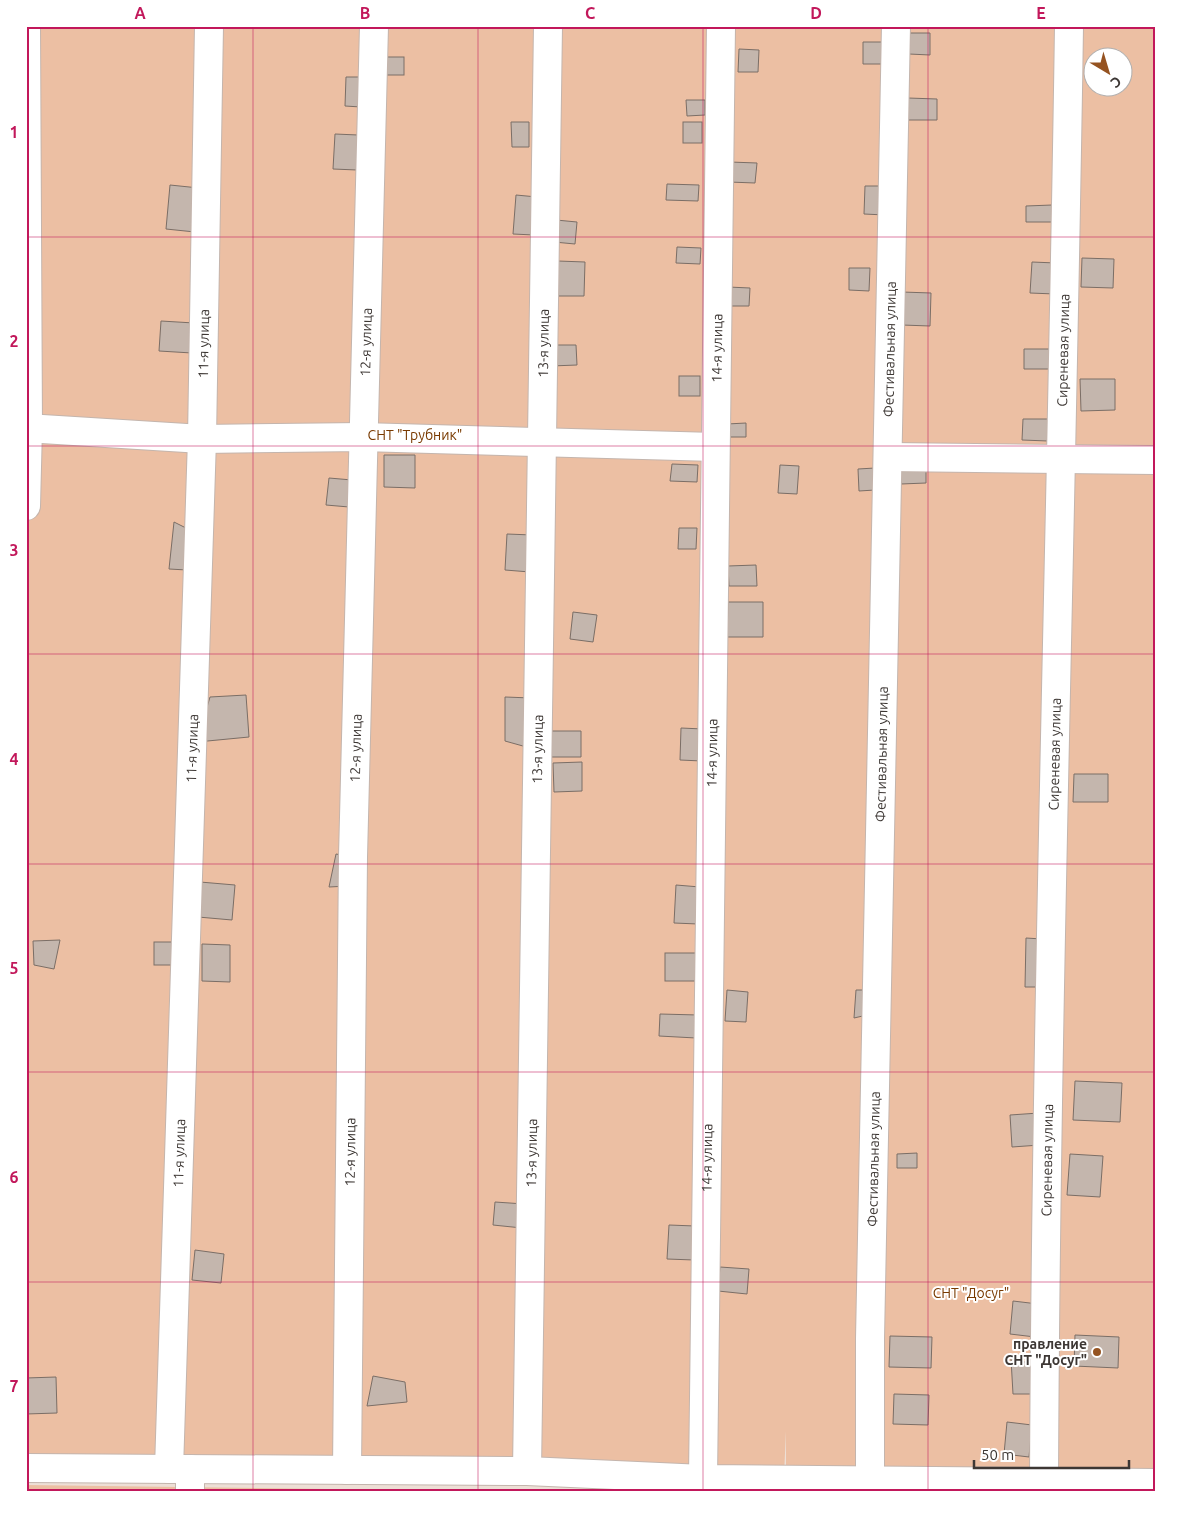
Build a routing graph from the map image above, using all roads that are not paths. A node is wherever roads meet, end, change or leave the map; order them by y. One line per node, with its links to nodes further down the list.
1 (26, 26): 8 (street)
2 (209, 26): 10 (street, 11-я улица)
3 (374, 26): 9 (street, 12-я улица)
4 (548, 26): 11 (street, 13-я улица)
5 (721, 26): 12 (street, 14-я улица)
6 (896, 26): 13 (street, Фестивальная улица)
7 (1069, 26): 14 (street, Сиреневая улица)
8 (27, 428): 10 (street); 16 (street)
9 (362, 437): 10 (street); 11 (street); 19 (street, 12-я улица)
10 (202, 439): 18 (street, 11-я улица)
11 (541, 442): 12 (street); 20 (street, 13-я улица)
12 (715, 447): 21 (street, 14-я улица)
13 (889, 457): 14 (street); 23 (street, Фестивальная улица)
14 (1063, 459): 15 (street); 24 (street, Сиреневая улица)
15 (1155, 460)
16 (26, 506)
17 (26, 1468): 18 (street)
18 (183, 1476): 19 (street)
19 (362, 1477): 20 (street)
20 (540, 1478): 21 (street)
21 (713, 1483): 23 (street)
22 (1155, 1483): 24 (street)
23 (883, 1484): 24 (street)
24 (1057, 1485)

